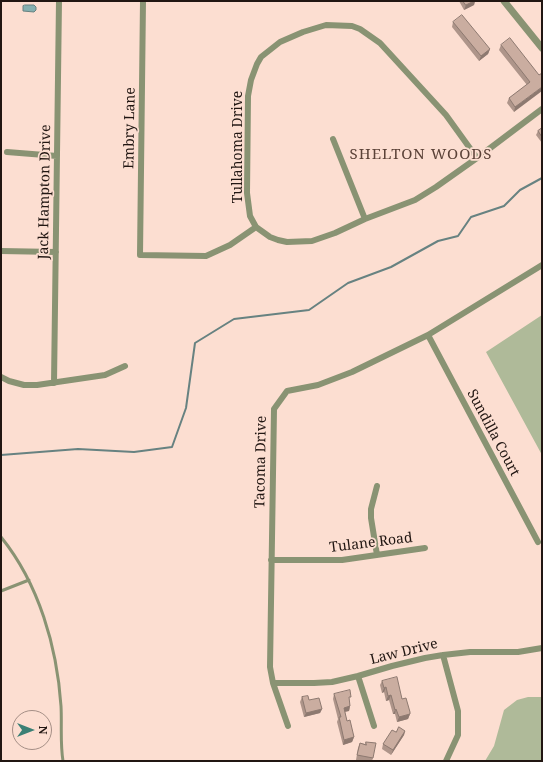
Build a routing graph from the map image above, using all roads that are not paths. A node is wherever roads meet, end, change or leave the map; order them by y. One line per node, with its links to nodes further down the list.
1 (60, 1): 8 (street, Jack Hampton Drive)
2 (143, 1): 11 (street, Embry Lane)
3 (504, 1): 4 (street)
4 (542, 48)
5 (542, 109): 9 (street)
6 (333, 139): 10 (street)
7 (7, 152): 8 (street)
8 (57, 156): 13 (street, Jack Hampton Drive)
9 (477, 158): 10 (street); 11 (street, Tullahoma Drive)
10 (365, 219): 11 (street)
11 (256, 227)
12 (1, 251): 13 (street)
13 (56, 252): 18 (street, Jack Hampton Drive)
14 (542, 265): 15 (street, Tacoma Drive)
15 (428, 335): 21 (street, Sundilla Court); 24 (street, Tacoma Drive)
16 (125, 366): 18 (street)
17 (1, 377): 18 (street)
18 (54, 383)
19 (377, 486): 23 (street)
20 (1, 537): 25 (lane)
21 (538, 542)
22 (425, 548): 23 (street, Tulane Road)
23 (377, 555): 24 (street, Tulane Road)
24 (271, 560): 30 (street, Tacoma Drive)
25 (29, 580): 26 (lane); 33 (lane)
26 (1, 591)
27 (542, 648): 28 (street, Law Drive)
28 (443, 655): 29 (street, Law Drive); 34 (street)
29 (358, 676): 30 (street, Law Drive); 32 (street)
30 (273, 683): 31 (street, Tacoma Drive)
31 (288, 726)
32 (374, 726)
33 (63, 761)
34 (446, 761)

